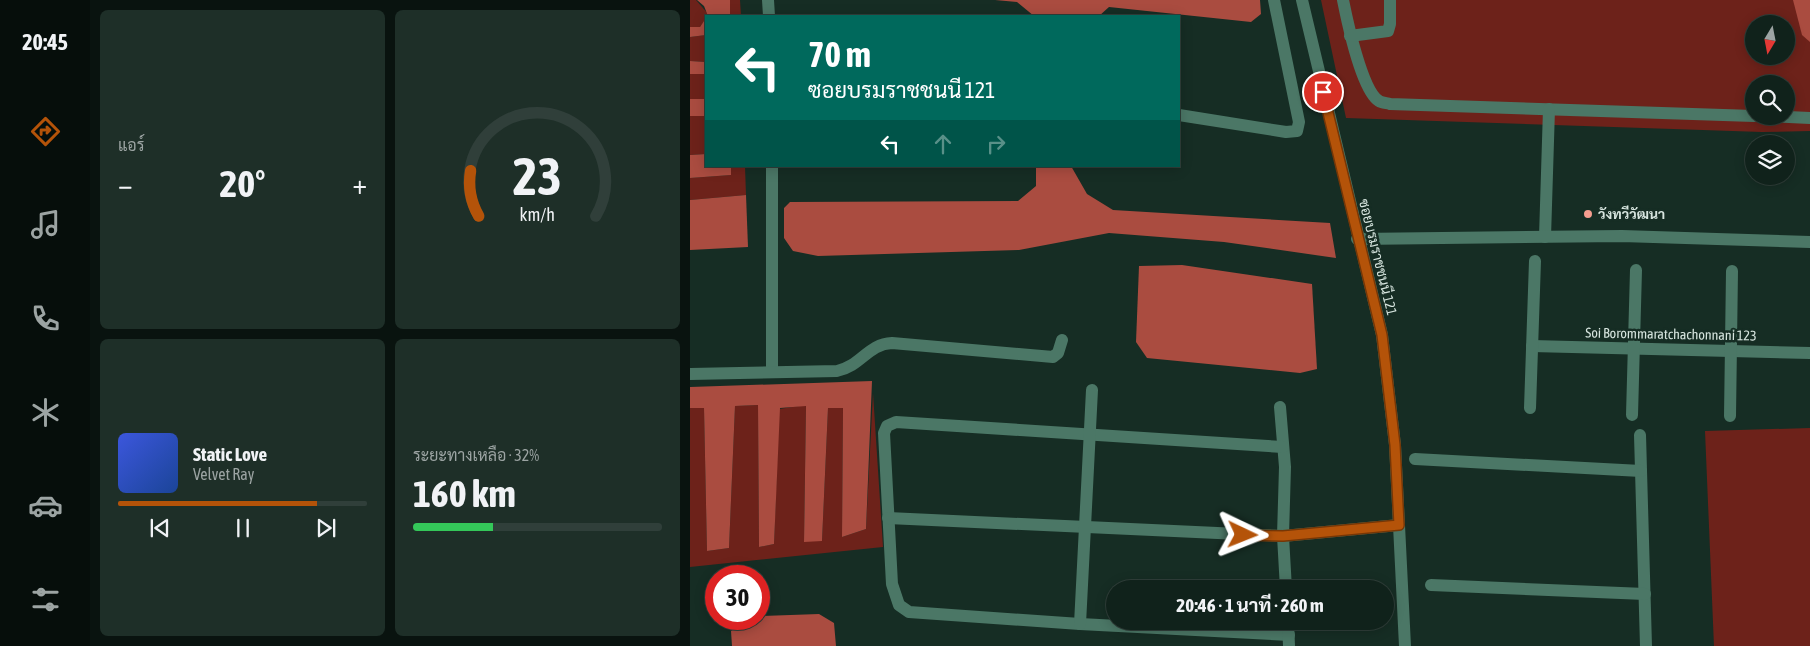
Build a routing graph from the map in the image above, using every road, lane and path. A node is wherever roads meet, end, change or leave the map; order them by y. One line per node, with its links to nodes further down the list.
1 (768, 0): 6 (street)
2 (1274, 0): 9 (street)
3 (1302, 0): 15 (street, ซอยบรมราชชนนี 121)
4 (1343, 0): 7 (street)
5 (1390, 0): 7 (street)
6 (769, 15)
7 (1350, 36): 8 (street)
8 (1549, 109): 10 (street); 14 (street)
9 (1180, 115)
10 (1745, 116)
11 (1795, 117): 12 (street)
12 (1810, 118)
13 (772, 167): 25 (street)
14 (1545, 237): 15 (street); 16 (street)
15 (1357, 239): 38 (street, ซอยบรมราชชนนี 121)
16 (1810, 242)
17 (1534, 261): 21 (street)
18 (1636, 270): 22 (street)
19 (1732, 271): 23 (street)
20 (1062, 340): 25 (street)
21 (1532, 346): 22 (street, Soi Borommaratchachonnani 123); 29 (street)
22 (1635, 348): 23 (street, Soi Borommaratchachonnani 123); 30 (street)
23 (1730, 350): 24 (street, Soi Borommaratchachonnani 123); 31 (street)
24 (1810, 353)
25 (772, 372): 26 (street)
26 (690, 374)
27 (1092, 390): 33 (street)
28 (1280, 407): 34 (street)
29 (1530, 408)
30 (1632, 415)
31 (1730, 416)
32 (1640, 435): 36 (street)
33 (1088, 436): 34 (street); 37 (street); 39 (street)
34 (1283, 448): 40 (street)
35 (1415, 459): 36 (street)
36 (1641, 471): 43 (street)
37 (888, 518): 39 (street); 44 (street)
38 (1399, 525): 40 (street); 46 (street, ซอยบรมราชชนนี 121)
39 (1085, 528): 40 (street); 44 (street)
40 (1283, 536): 41 (street)
41 (1285, 580)
42 (1431, 585): 43 (street)
43 (1645, 594): 47 (street)
44 (1080, 624): 45 (street)
45 (1289, 640)
46 (1405, 646)
47 (1646, 646)

